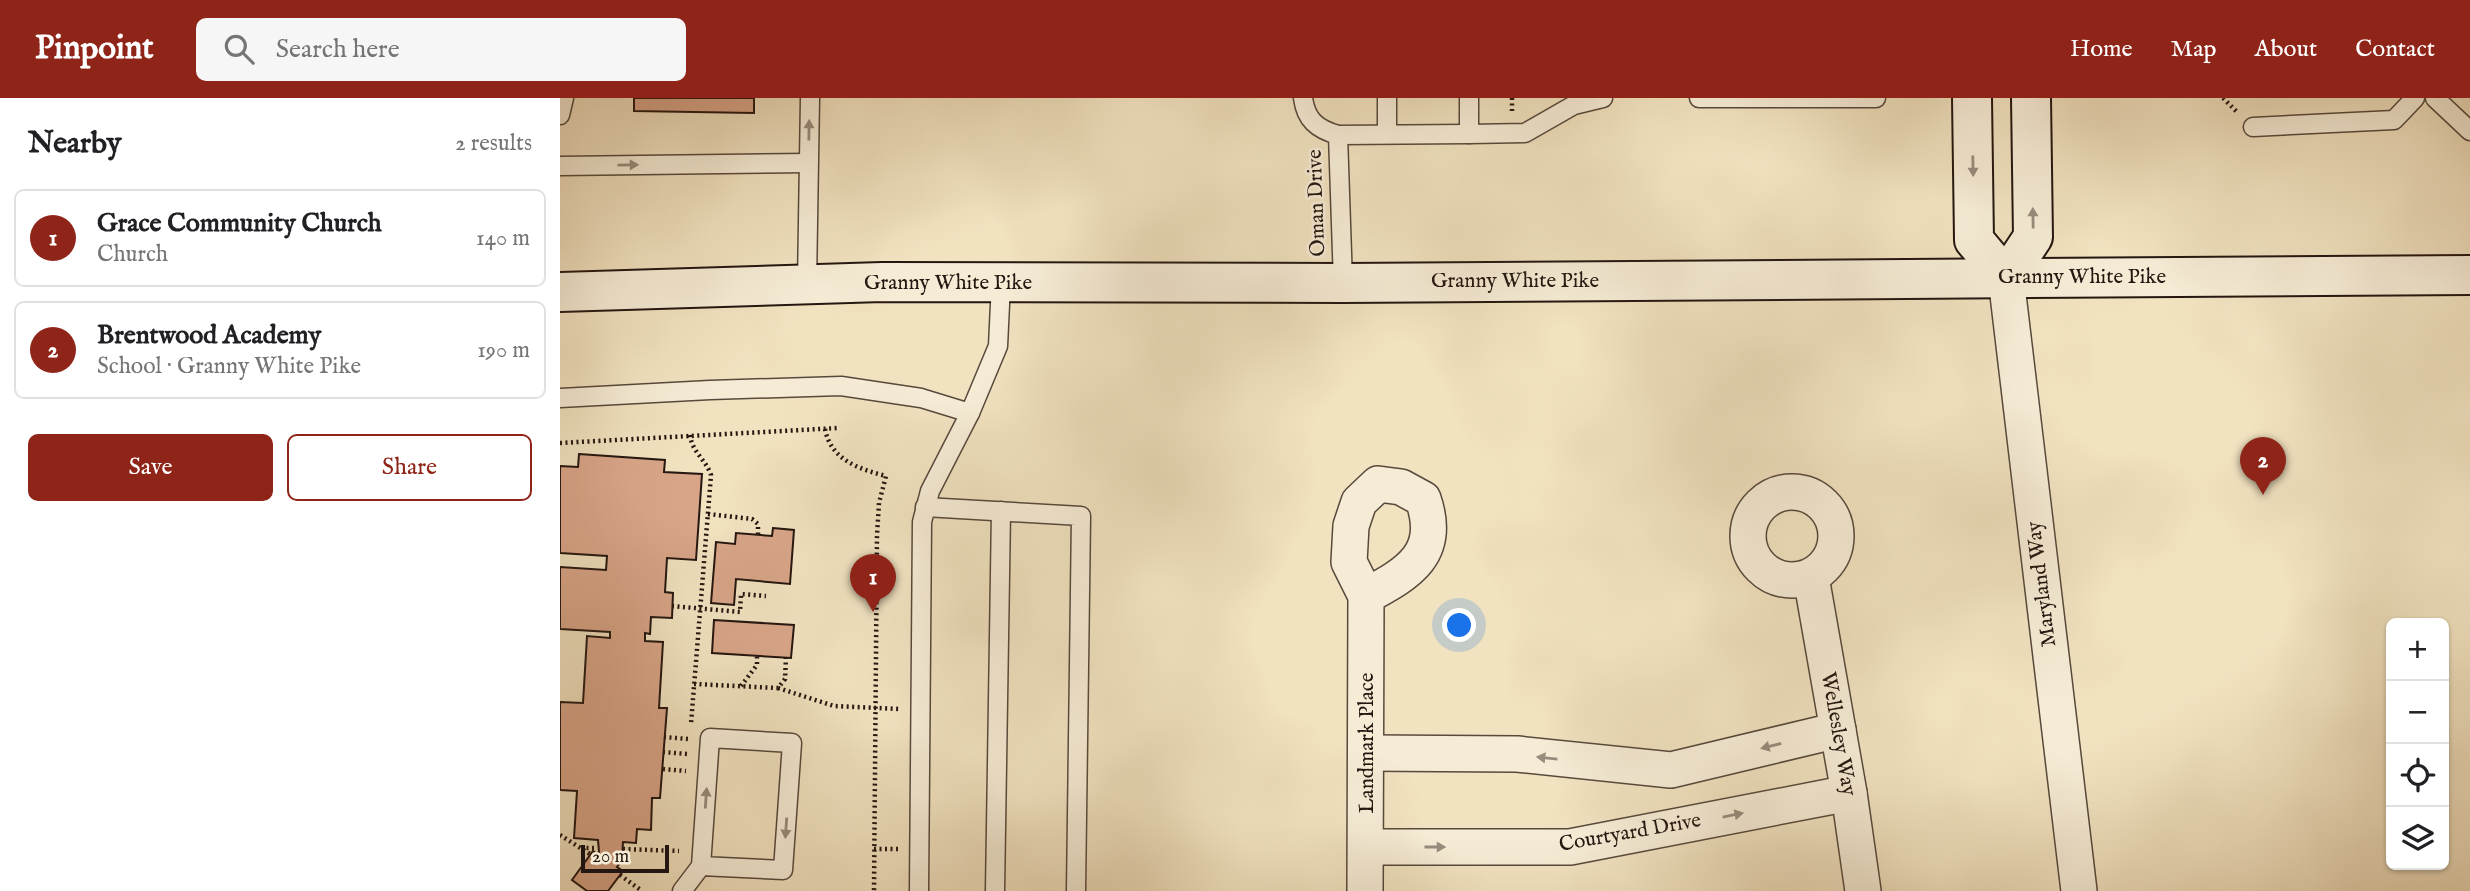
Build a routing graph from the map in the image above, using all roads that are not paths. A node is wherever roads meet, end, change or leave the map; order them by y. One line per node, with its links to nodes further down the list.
1 (564, 98): 14 (lane)
2 (810, 98): 20 (lane, one-way to 2)
3 (1303, 98): 19 (lane, Oman Drive)
4 (1387, 98): 17 (lane)
5 (1469, 98): 18 (lane)
6 (1602, 98): 18 (lane)
7 (1699, 98): 8 (lane)
8 (1735, 98): 9 (lane)
9 (1876, 98)
10 (1972, 98): 23 (main road, one-way to 23)
11 (2031, 98): 23 (main road, one-way to 11)
12 (2415, 98): 15 (lane)
13 (2435, 98): 16 (lane)
14 (560, 115)
15 (2253, 127)
16 (2470, 131)
17 (1387, 134): 18 (lane); 19 (lane)
18 (1469, 134)
19 (1338, 135): 24 (lane, Oman Drive)
20 (808, 163): 21 (lane, one-way to 20); 26 (lane)
21 (560, 166)
22 (2470, 275): 23 (main road, Granny White Pike)
23 (2006, 278): 24 (main road, Granny White Pike); 45 (street, Maryland Way)
24 (1343, 282): 25 (main road, Granny White Pike)
25 (1001, 283): 26 (main road, Granny White Pike); 29 (lane)
26 (807, 284): 27 (main road, Granny White Pike)
27 (560, 292)
28 (560, 398): 29 (lane)
29 (970, 413): 30 (lane)
30 (925, 508): 31 (lane); 40 (lane)
31 (1001, 511): 41 (lane); 42 (lane)
32 (1811, 577): 34 (street, Wellesley Way)
33 (1366, 596): 35 (street, Landmark Place)
34 (1838, 730): 35 (street, one-way to 35); 36 (street, Wellesley Way)
35 (1367, 753): 37 (street, Landmark Place)
36 (1849, 793): 37 (street, Courtyard Drive, one-way to 36); 44 (street, Wellesley Way)
37 (1367, 847): 43 (street, Landmark Place)
38 (701, 866): 38 (lane, one-way to 38); 39 (lane)
39 (682, 891)
40 (919, 891)
41 (995, 891)
42 (1076, 891)
43 (1365, 891)
44 (1863, 891)
45 (2079, 891)

